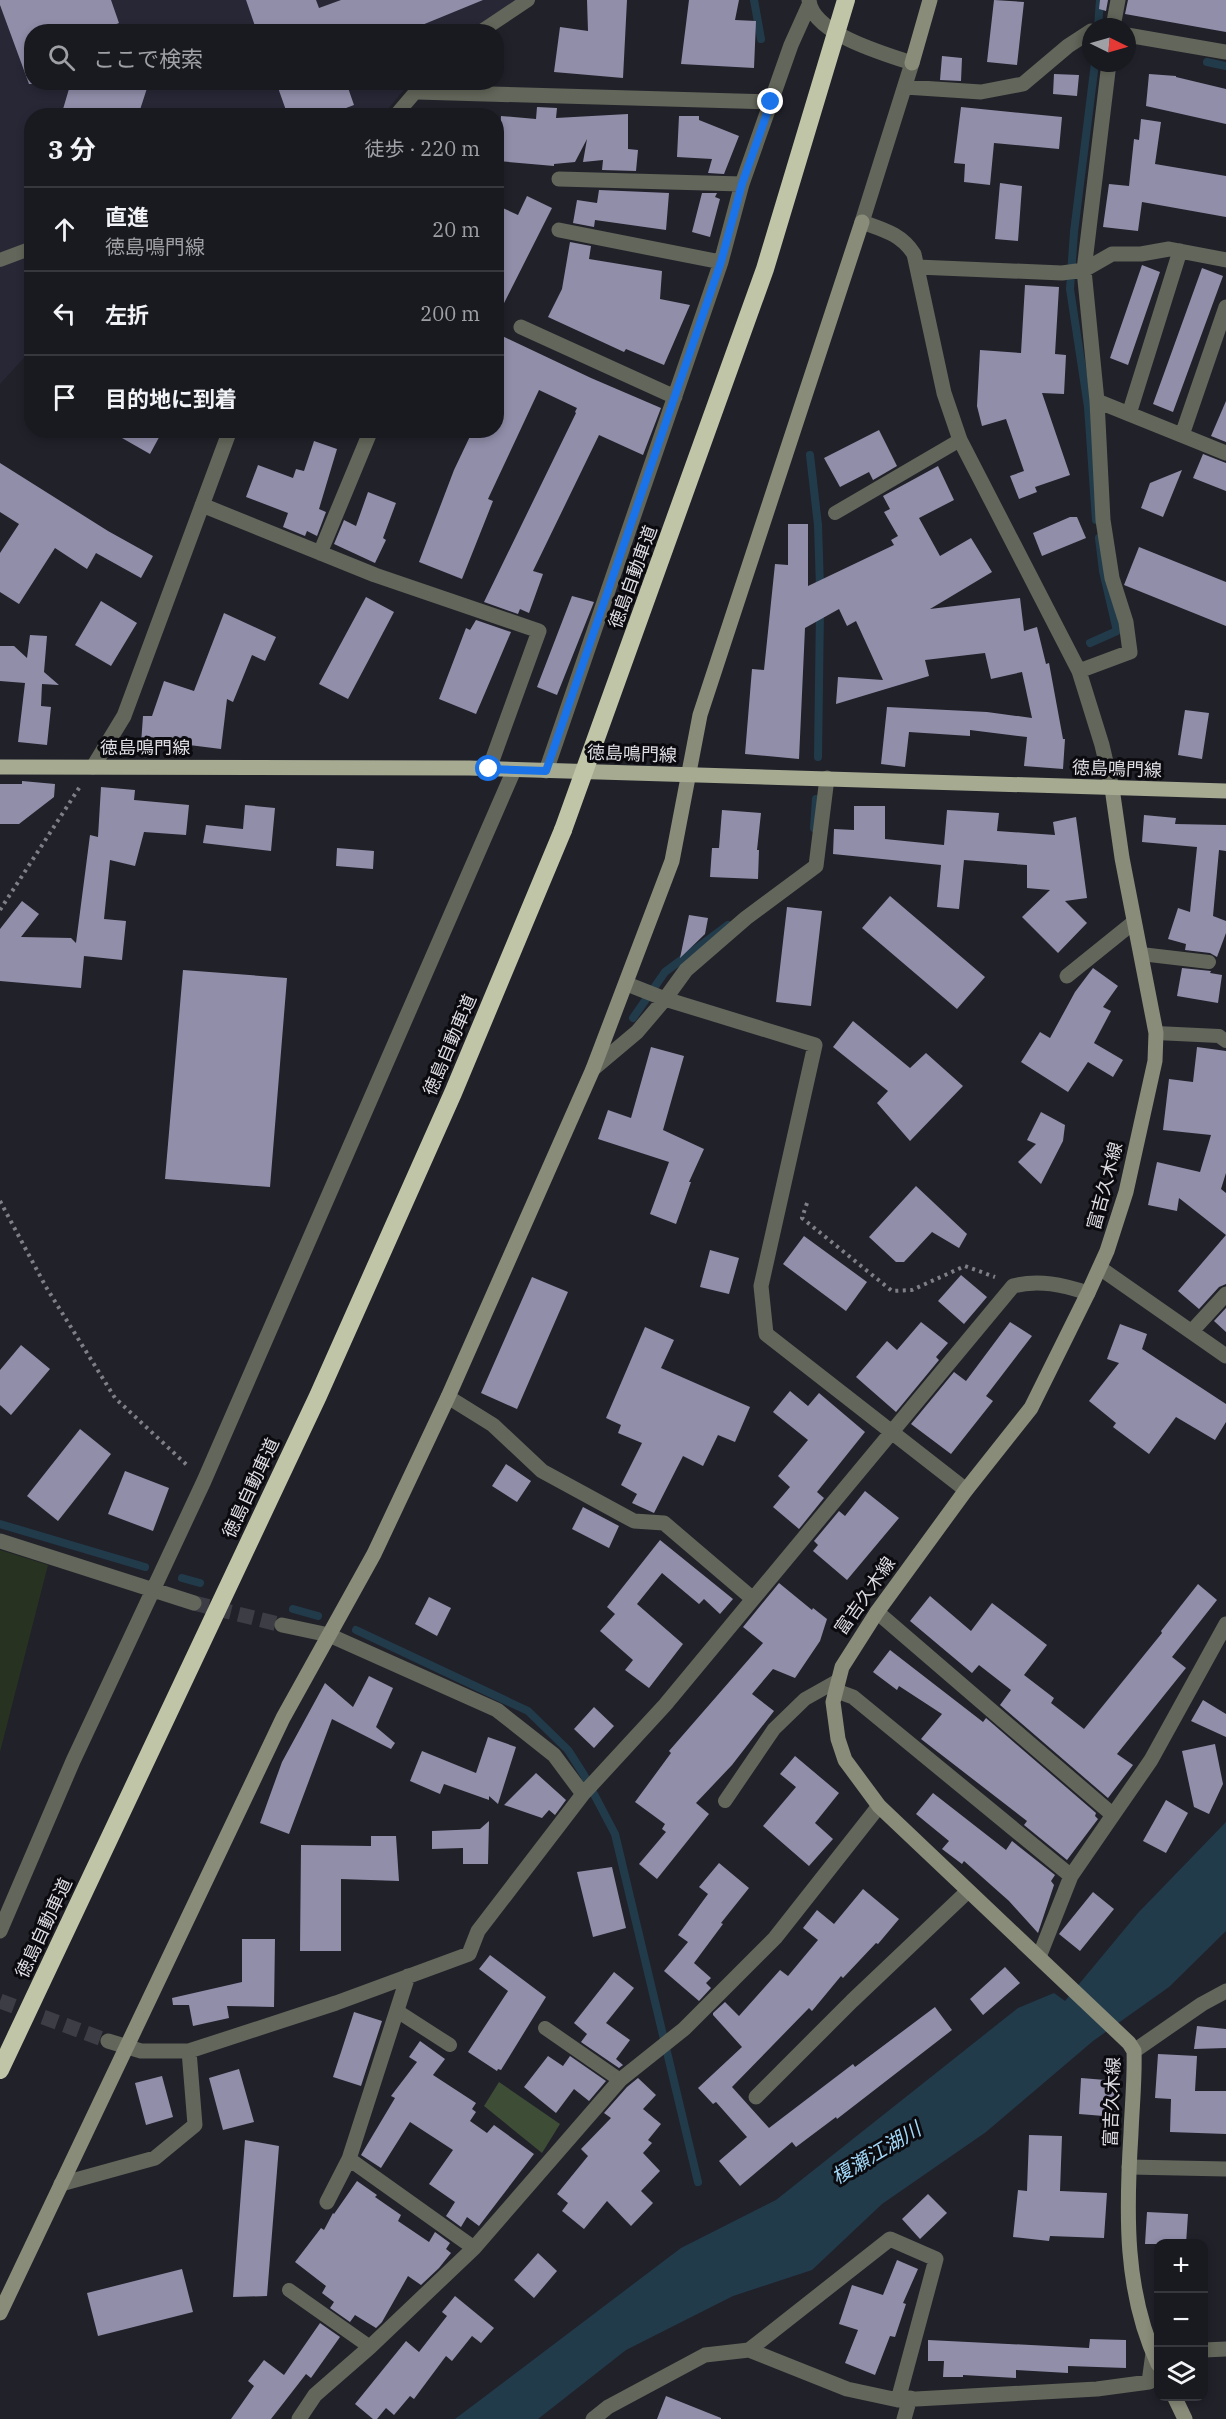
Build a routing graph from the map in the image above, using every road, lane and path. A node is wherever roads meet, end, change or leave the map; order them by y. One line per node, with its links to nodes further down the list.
1 (528, 0): 7 (lane)
2 (846, 0): 100 (highway, 徳島自動車道, bridge)
3 (930, 0): 11 (street)
4 (1118, 0): 6 (street)
5 (809, 2): 11 (street); 16 (street)
6 (1115, 18)
7 (492, 24)
8 (1082, 36): 13 (street)
9 (1136, 37): 10 (street)
10 (1226, 52)
11 (912, 63): 13 (street)
12 (1107, 72): 28 (street)
13 (905, 87): 20 (street)
14 (417, 90): 17 (lane)
15 (490, 90): 16 (street)
16 (771, 102): 19 (street)
17 (402, 108)
18 (559, 179): 19 (street)
19 (742, 184): 26 (street)
20 (862, 222): 27 (street); 48 (street)
21 (559, 230): 26 (street)
22 (24, 251): 24 (lane)
23 (1180, 251): 25 (street); 28 (street); 33 (street)
24 (0, 260)
25 (1226, 260)
26 (721, 262): 31 (street)
27 (917, 267): 28 (street); 37 (street)
28 (1074, 271): 32 (street)
29 (1226, 307): 34 (street)
30 (521, 327): 31 (street)
31 (675, 397): 47 (street)
32 (1097, 401): 33 (street); 42 (street)
33 (1129, 414): 34 (street)
34 (1182, 435): 38 (street)
35 (227, 438): 39 (street)
36 (367, 438): 41 (street)
37 (960, 440): 40 (lane); 42 (street)
38 (1226, 453)
39 (202, 505): 41 (street); 44 (street)
40 (835, 513)
41 (320, 553): 45 (street)
42 (1079, 671): 50 (street)
43 (0, 767): 44 (main road, 徳島鳴門線)
44 (93, 767): 45 (main road, 徳島鳴門線); 52 (path)
45 (489, 769): 46 (main road, 徳島鳴門線)
46 (514, 770): 47 (main road, 徳島鳴門線); 72 (street)
47 (546, 771): 48 (main road, 徳島鳴門線)
48 (687, 775): 49 (main road, 徳島鳴門線); 57 (street)
49 (827, 778): 50 (main road, 徳島鳴門線); 58 (street)
50 (1112, 788): 51 (main road, 徳島鳴門線); 53 (street, 富吉久木線)
51 (1226, 791)
52 (0, 910)
53 (1134, 922): 54 (street, 富吉久木線); 56 (street)
54 (1141, 954): 55 (lane); 59 (street, 富吉久木線)
55 (1209, 962)
56 (1067, 976)
57 (627, 984): 58 (street); 61 (street)
58 (655, 995): 61 (street); 71 (street)
59 (1156, 1033): 60 (lane); 64 (street, 富吉久木線)
60 (1226, 1041)
61 (593, 1069): 70 (street)
62 (0, 1202): 72 (path)
63 (807, 1203): 65 (path)
64 (1100, 1268): 66 (street, 富吉久木線); 68 (street)
65 (1018, 1284): 66 (street); 71 (street)
66 (1088, 1293): 73 (street, 富吉久木線)
67 (1226, 1294): 68 (street)
68 (1192, 1331): 69 (street)
69 (1226, 1356)
70 (448, 1396): 76 (street); 81 (street)
71 (891, 1432): 73 (street); 76 (street)
72 (204, 1481): 75 (street)
73 (966, 1490): 78 (street, 富吉久木線)
74 (0, 1541): 75 (street)
75 (153, 1589): 77 (street); 89 (street)
76 (753, 1599): 83 (street)
77 (194, 1603)
78 (877, 1612): 82 (street, 富吉久木線); 86 (street)
79 (1226, 1624): 86 (street)
80 (282, 1625): 81 (street)
81 (329, 1635): 83 (street); 97 (street)
82 (836, 1685): 84 (lane); 85 (street, 富吉久木線); 87 (street)
83 (584, 1793): 91 (street)
84 (725, 1801)
85 (879, 1806): 88 (street, 富吉久木線); 101 (street)
86 (1113, 1815): 87 (street)
87 (1071, 1876): 90 (street)
88 (968, 1891): 90 (street, 富吉久木線); 102 (street)
89 (0, 1931)
90 (1039, 1957): 98 (street, 富吉久木線)
91 (408, 1976): 93 (street); 99 (street)
92 (1226, 1991): 98 (street)
93 (397, 2012): 96 (lane); 103 (street)
94 (545, 2028): 101 (lane)
95 (108, 2041): 97 (street)
96 (450, 2045)
97 (126, 2047): 99 (street); 106 (street)
98 (1134, 2050): 104 (street, 富吉久木線)
99 (189, 2051): 106 (street)
100 (0, 2070)
101 (620, 2080): 108 (street)
102 (756, 2097)
103 (349, 2159): 107 (street); 108 (street)
104 (1129, 2167): 105 (street); 114 (street, 富吉久木線)
105 (1226, 2169)
106 (61, 2184): 110 (street)
107 (327, 2202)
108 (474, 2248): 111 (street)
109 (289, 2290): 111 (lane)
110 (0, 2313)
111 (370, 2347): 119 (street)
112 (1226, 2349): 115 (street)
113 (749, 2350): 117 (street); 117 (street); 120 (street)
114 (1154, 2350)
115 (1208, 2350)
116 (1154, 2366): 117 (street)
117 (904, 2399): 121 (street)
118 (1176, 2401): 122 (street)
119 (299, 2419)
120 (593, 2419)
121 (904, 2419)
122 (1185, 2419)

